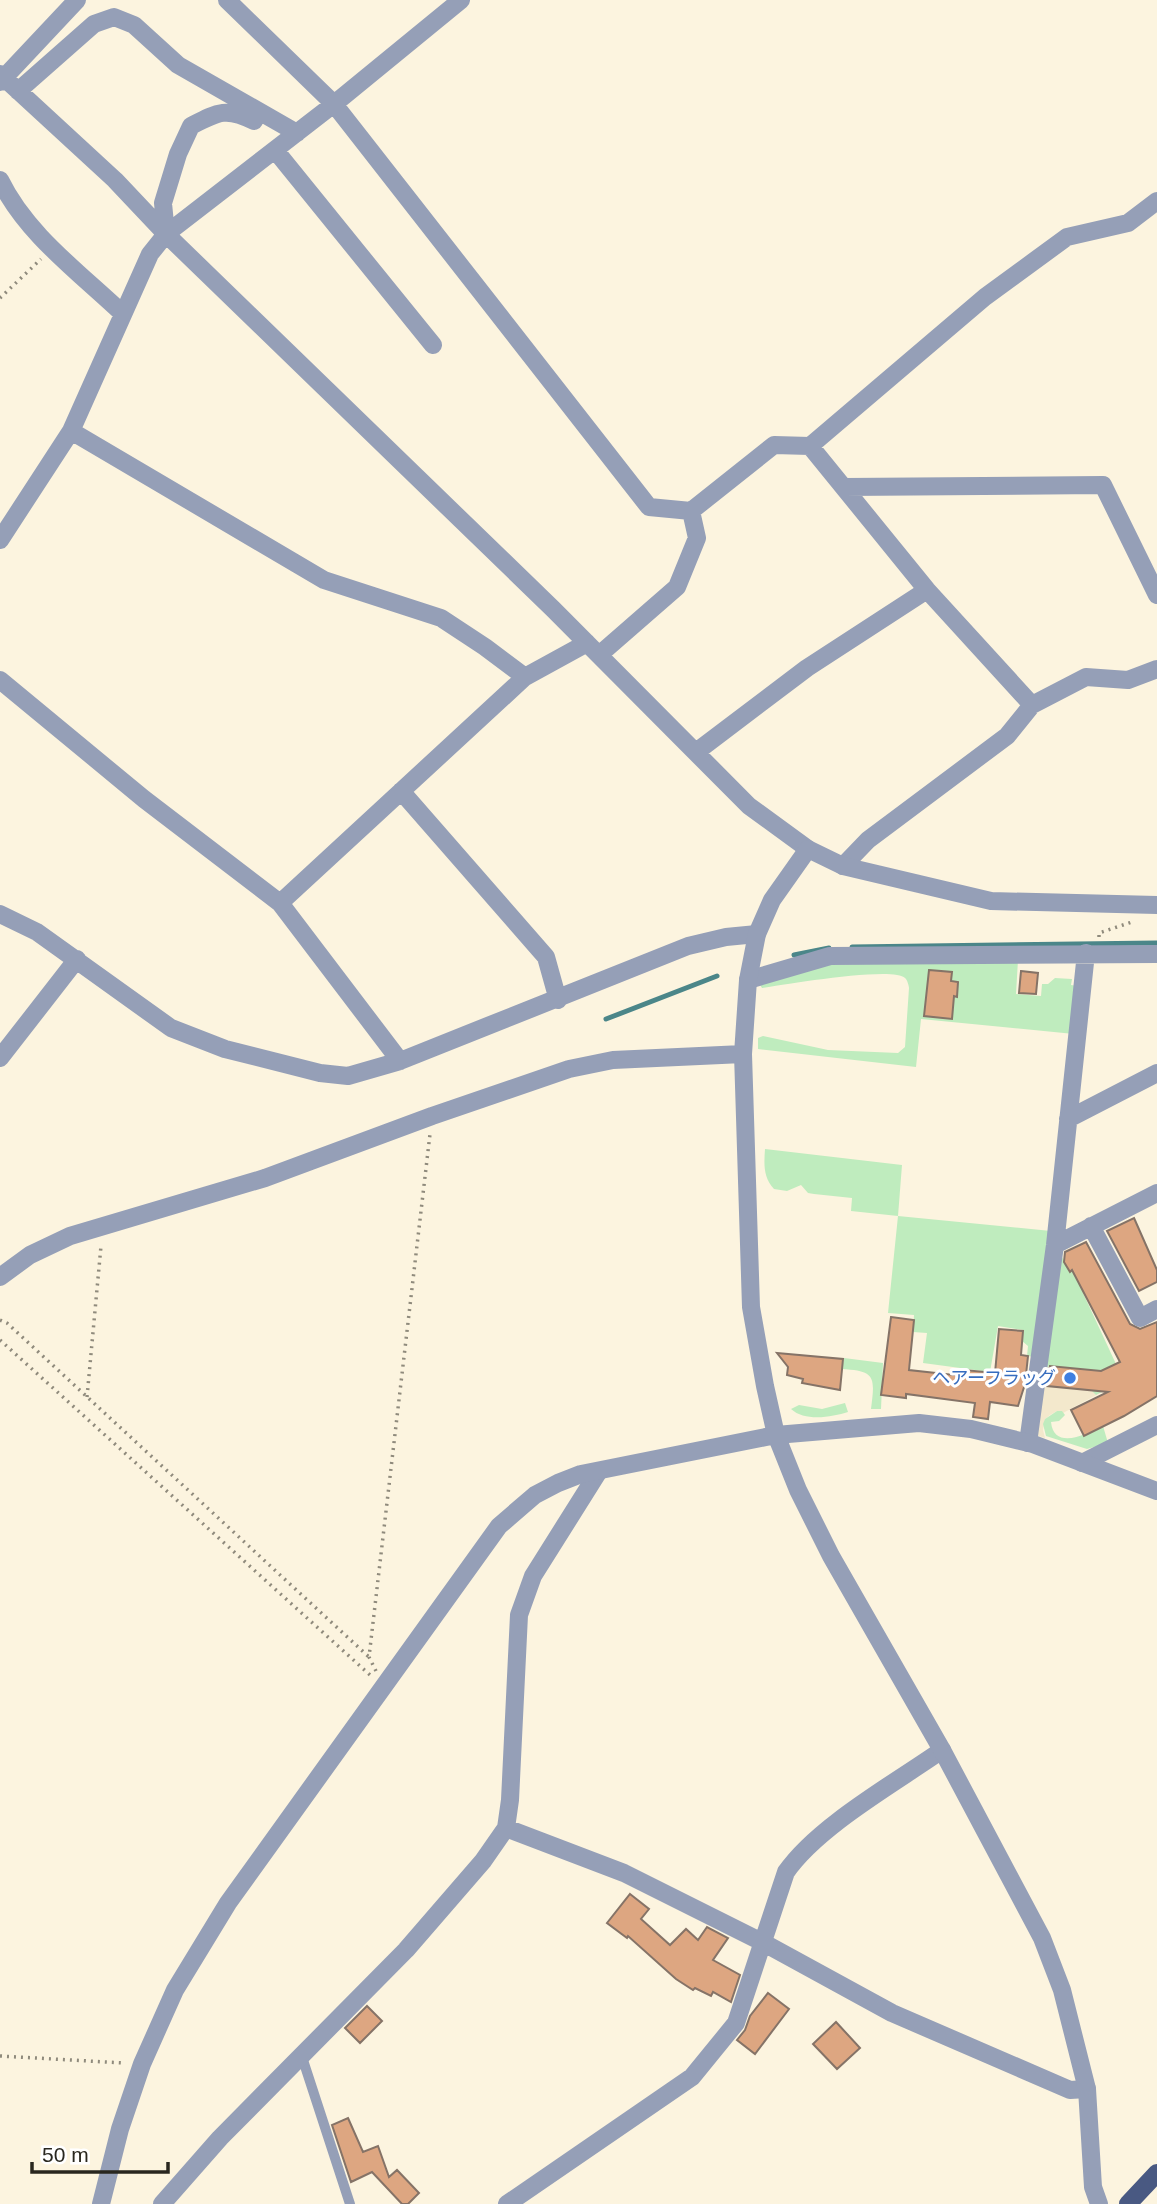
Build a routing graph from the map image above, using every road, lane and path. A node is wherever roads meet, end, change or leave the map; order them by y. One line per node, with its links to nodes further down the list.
1 (77, 0): 4 (street)
2 (227, 0): 6 (street)
3 (461, 0): 6 (street)
4 (1, 78): 5 (street)
5 (18, 91): 7 (street); 10 (street)
6 (334, 104): 7 (street); 18 (street)
7 (287, 141): 10 (street); 10 (street); 14 (street)
8 (0, 180): 11 (street)
9 (1157, 201): 16 (street)
10 (166, 234): 13 (street); 22 (street)
11 (53, 248): 12 (path); 13 (street)
12 (0, 298)
13 (123, 313): 15 (street)
14 (433, 345)
15 (71, 431): 19 (street); 24 (street)
16 (810, 446): 17 (street); 18 (street)
17 (844, 487): 20 (street); 21 (street)
18 (691, 511): 22 (street)
19 (0, 540)
20 (927, 590): 26 (street); 27 (street)
21 (1157, 595)
22 (593, 649): 24 (street); 27 (street)
23 (1157, 669): 26 (street)
24 (525, 677): 28 (street)
25 (0, 680): 31 (street)
26 (1032, 705): 30 (street)
27 (696, 752): 29 (street)
28 (401, 791): 31 (street); 40 (street)
29 (808, 849): 30 (street); 35 (street)
30 (843, 866): 32 (street)
31 (280, 903): 43 (street)
32 (1152, 910): 34 (path)
33 (0, 914): 38 (street)
34 (1099, 933)
35 (757, 934): 39 (street); 40 (street)
36 (1086, 953): 37 (street); 39 (street); 46 (street)
37 (1157, 954)
38 (77, 959): 42 (street); 43 (street)
39 (748, 979): 41 (street)
40 (558, 1000): 43 (street)
41 (743, 1054): 45 (street); 57 (street)
42 (0, 1059)
43 (400, 1061)
44 (1157, 1073): 46 (street)
45 (432, 1116): 48 (street); 62 (path)
46 (1068, 1119): 50 (street)
47 (1157, 1193): 49 (street)
48 (102, 1226): 51 (street); 55 (path)
49 (1091, 1226): 50 (street); 52 (street)
50 (1055, 1245): 58 (street)
51 (0, 1277)
52 (1157, 1309)
53 (0, 1320): 55 (path)
54 (0, 1340): 63 (path)
55 (87, 1397): 62 (path)
56 (1157, 1425): 59 (street)
57 (776, 1435): 58 (street); 60 (street); 64 (street)
58 (1028, 1443): 59 (street)
59 (1082, 1463): 61 (street)
60 (599, 1471): 63 (street); 65 (street)
61 (1157, 1491)
62 (369, 1657): 63 (path)
63 (383, 1685): 69 (street)
64 (942, 1750): 66 (street); 70 (street)
65 (506, 1828): 66 (street); 68 (street)
66 (762, 1942): 70 (street); 75 (street)
67 (0, 2056): 69 (path)
68 (302, 2057): 73 (street); 74 (lane)
69 (142, 2064): 72 (street)
70 (1087, 2089): 76 (street)
71 (1157, 2173): 77 (main road)
72 (101, 2204)
73 (162, 2204)
74 (350, 2204)
75 (507, 2204)
76 (1099, 2204)
77 (1128, 2204)

